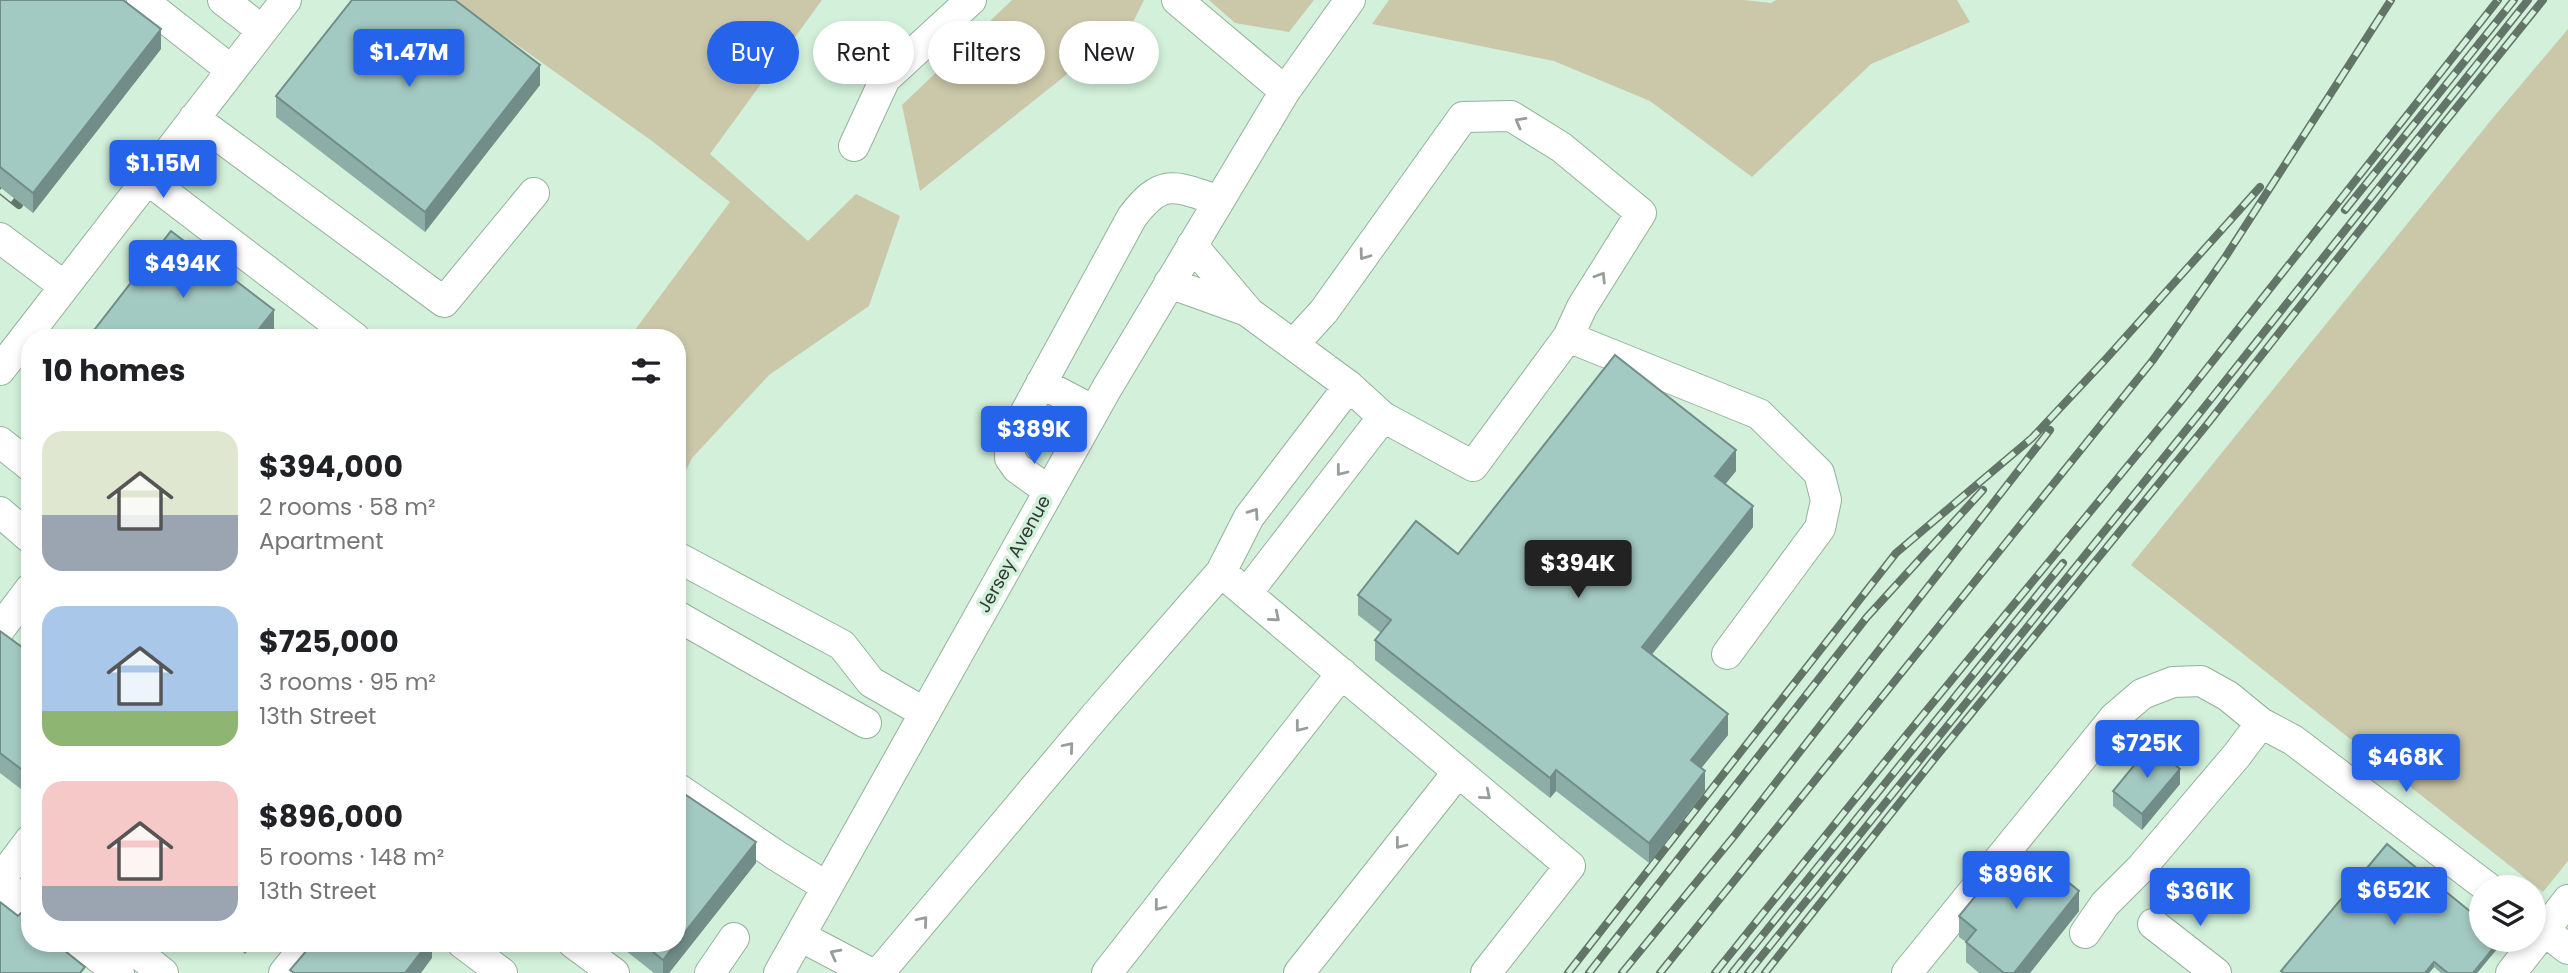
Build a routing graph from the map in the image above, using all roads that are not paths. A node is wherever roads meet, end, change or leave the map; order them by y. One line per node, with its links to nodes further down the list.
1 (142, 0): 8 (street)
2 (223, 0): 7 (street)
3 (286, 0): 7 (street)
4 (971, 0): 11 (street)
5 (1177, 0): 9 (street)
6 (1350, 0): 9 (street, Jersey Avenue)
7 (262, 30): 8 (street)
8 (231, 70): 10 (street)
9 (1285, 91): 14 (street, Jersey Avenue)
10 (194, 118): 12 (street); 13 (street)
11 (854, 146)
12 (147, 179): 18 (street); 21 (street)
13 (534, 193)
14 (1219, 200): 16 (street, Jersey Avenue); 26 (street)
15 (0, 238): 18 (street)
16 (1192, 245): 17 (street, Jersey Avenue); 19 (street)
17 (1170, 283): 19 (street); 28 (street, Jersey Avenue)
18 (64, 286): 20 (street)
19 (1247, 311): 24 (street)
20 (31, 329)
21 (343, 329)
22 (1568, 337): 24 (street, one-way to 24); 29 (street); 41 (street)
23 (21, 342): 25 (street)
24 (1294, 344): 27 (street)
25 (0, 370)
26 (1041, 383): 28 (street); 32 (street)
27 (1349, 386): 29 (street); 36 (street, one-way to 27)
28 (1094, 411): 32 (street, Jersey Avenue)
29 (1383, 417): 37 (street, one-way to 37)
30 (0, 442): 31 (street)
31 (21, 459)
32 (1049, 491): 43 (street, Jersey Avenue)
33 (0, 512): 34 (street)
34 (21, 530)
35 (686, 562): 43 (street)
36 (1221, 572): 37 (street); 71 (street, one-way to 36)
37 (1247, 593): 42 (street, one-way to 42)
38 (21, 601): 40 (street)
39 (686, 621): 44 (street)
40 (0, 629)
41 (1727, 654)
42 (1342, 673): 46 (street); 72 (street, one-way to 72)
43 (925, 713): 51 (street, Jersey Avenue)
44 (866, 723)
45 (2261, 723): 49 (street); 56 (street); 75 (street)
46 (1458, 772): 73 (street, one-way to 73); 74 (street, one-way to 74)
47 (686, 794): 51 (street)
48 (12, 863): 50 (street)
49 (2471, 875)
50 (21, 884)
51 (827, 887): 57 (street, Jersey Avenue)
52 (2568, 900): 53 (street)
53 (2546, 920)
54 (2153, 924): 76 (street)
55 (2546, 932): 59 (street)
56 (2085, 933)
57 (800, 936): 65 (street, Jersey Avenue); 70 (street, one-way to 57)
58 (734, 938): 69 (street)
59 (2568, 950)
60 (99, 952): 64 (street)
61 (301, 952): 67 (street)
62 (585, 952): 68 (street)
63 (2524, 952): 77 (street)
64 (121, 962): 66 (street)
65 (789, 970)
66 (163, 973)
67 (284, 973)
68 (614, 973)
69 (709, 973)
70 (870, 973)
71 (879, 973)
72 (1107, 973)
73 (1299, 973)
74 (1486, 973)
75 (1907, 973)
76 (2217, 973)
77 (2511, 973)

